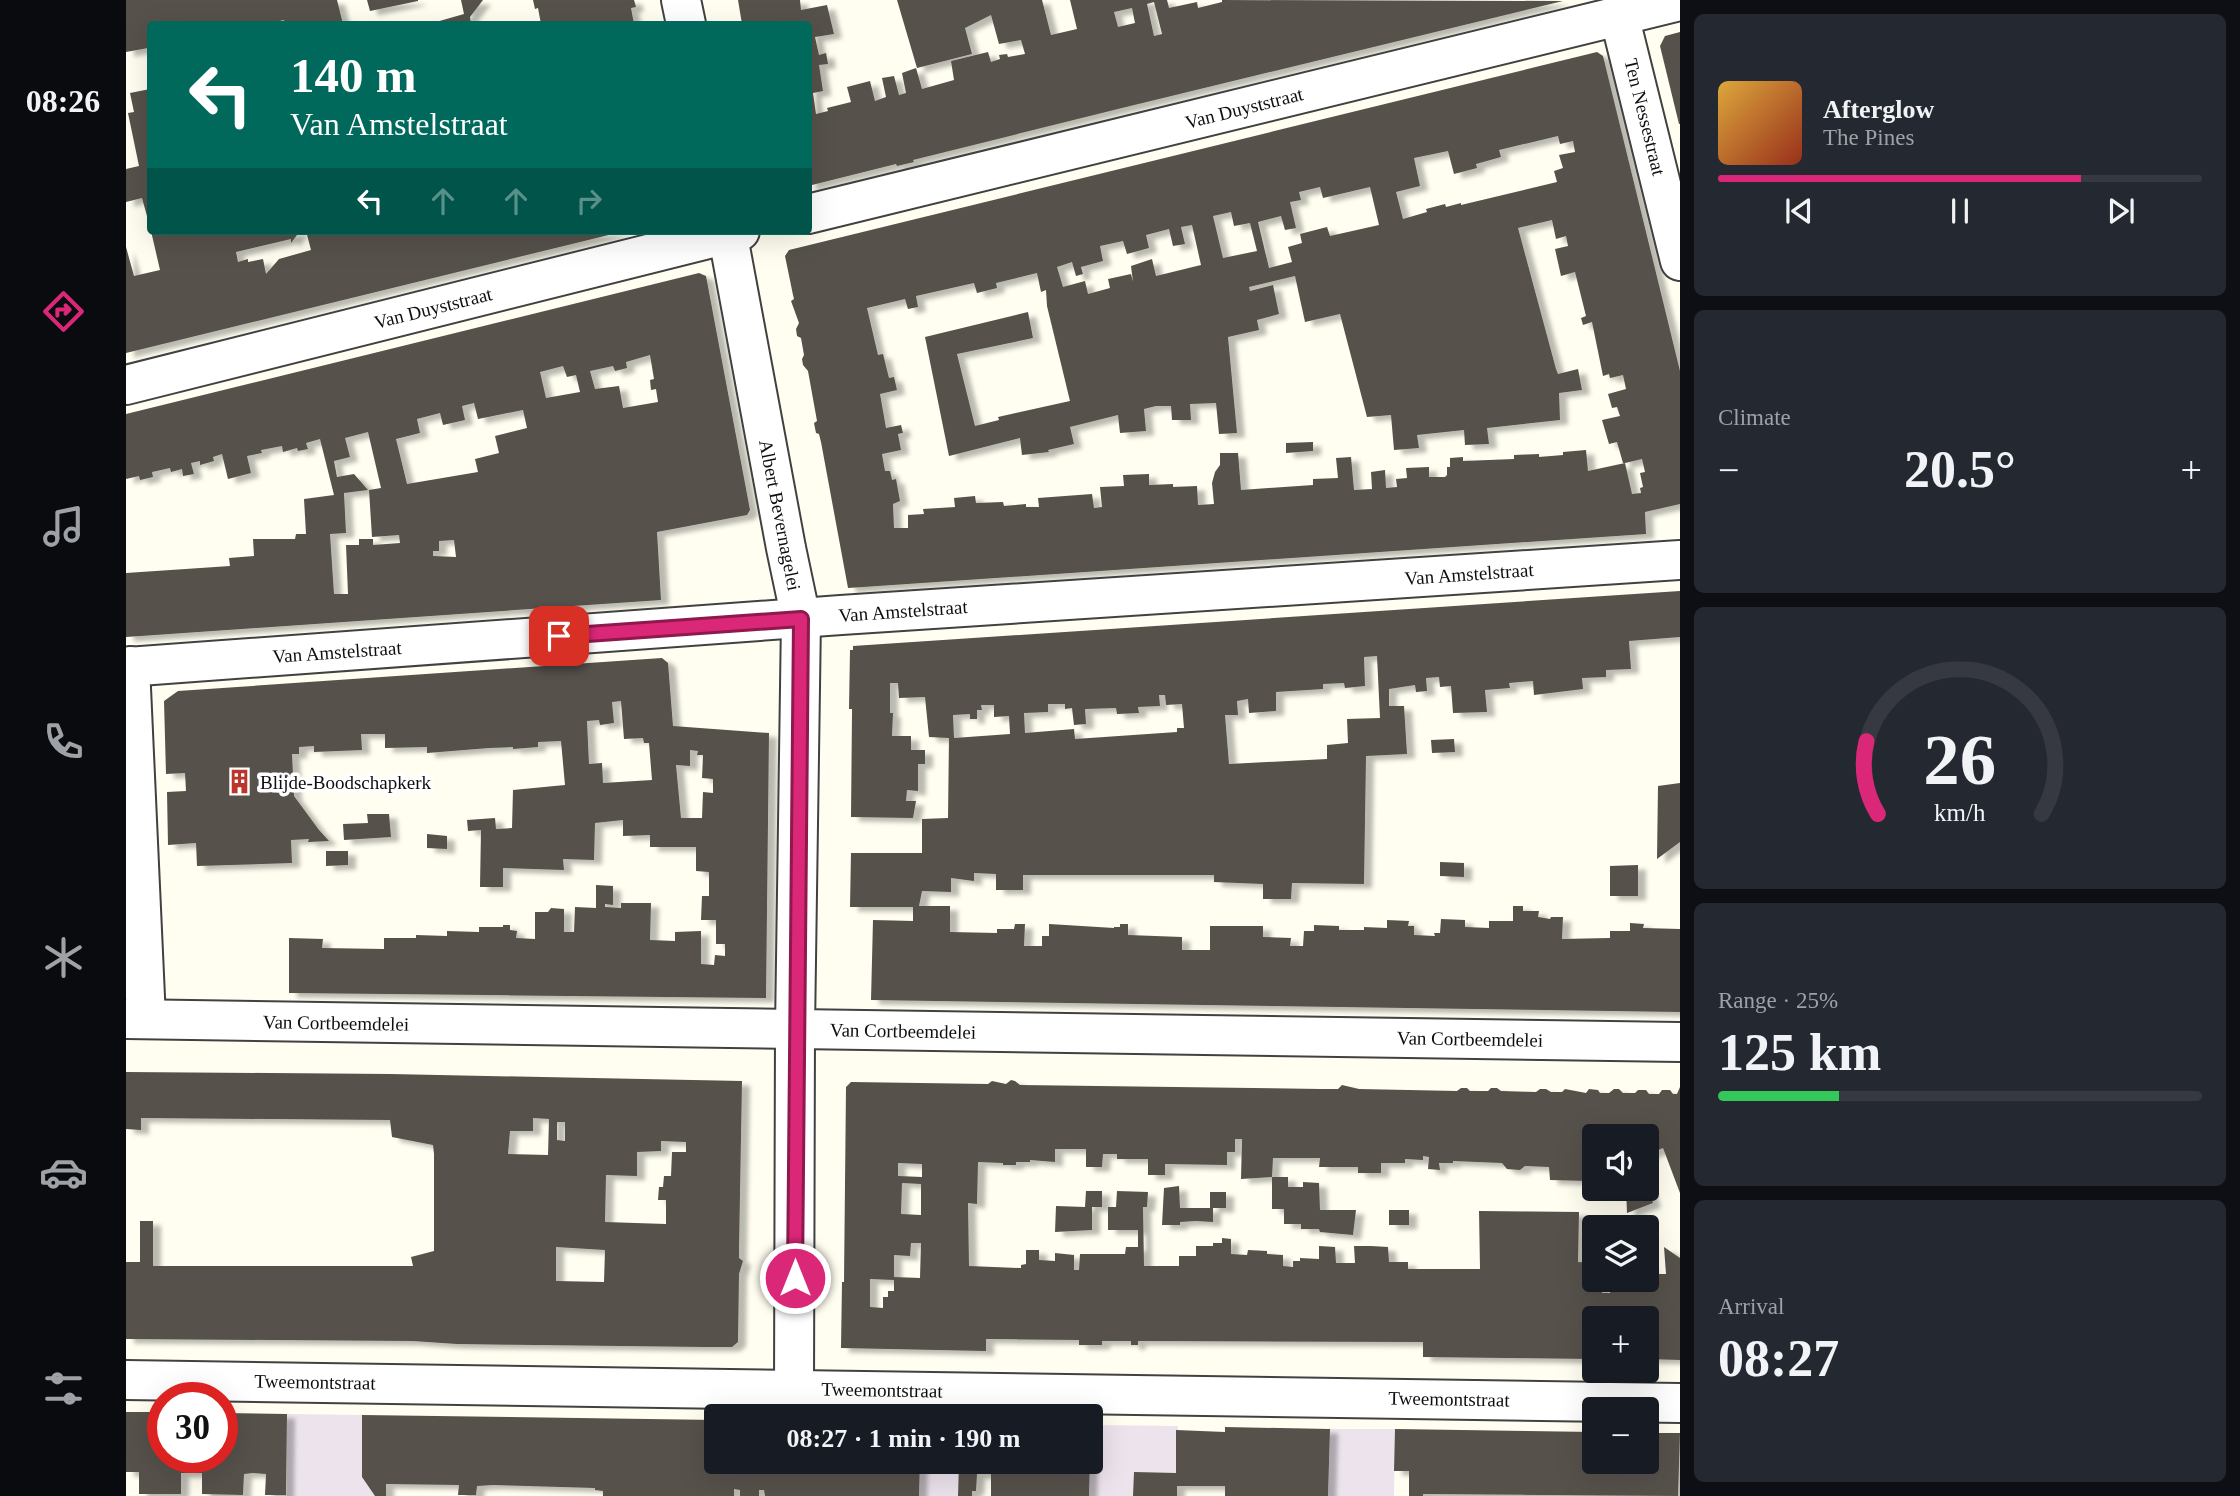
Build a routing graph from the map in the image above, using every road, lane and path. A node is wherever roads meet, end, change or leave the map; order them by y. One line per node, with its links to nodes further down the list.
1 (681, 0): 4 (street)
2 (1680, 1): 3 (street, Van Duyststraat)
3 (1619, 15): 5 (street, Van Duyststraat); 8 (street, Ten Nessestraat)
4 (685, 21)
5 (812, 213)
6 (719, 235): 9 (street, Van Duyststraat)
7 (732, 235): 11 (street, Albert Bevernagelei)
8 (1680, 261)
9 (126, 384)
10 (1680, 560): 11 (street, Van Amstelstraat)
11 (801, 619): 12 (street, Van Amstelstraat); 14 (street, Albert Bevernagelei)
12 (128, 667): 13 (street)
13 (136, 1019): 14 (street, Van Cortbeemdelei)
14 (796, 1029): 15 (street, Van Cortbeemdelei); 17 (street, Albert Bevernagelei)
15 (1680, 1042)
16 (126, 1380): 17 (street, Tweemontstraat)
17 (794, 1389): 18 (street, Tweemontstraat)
18 (1680, 1403)

